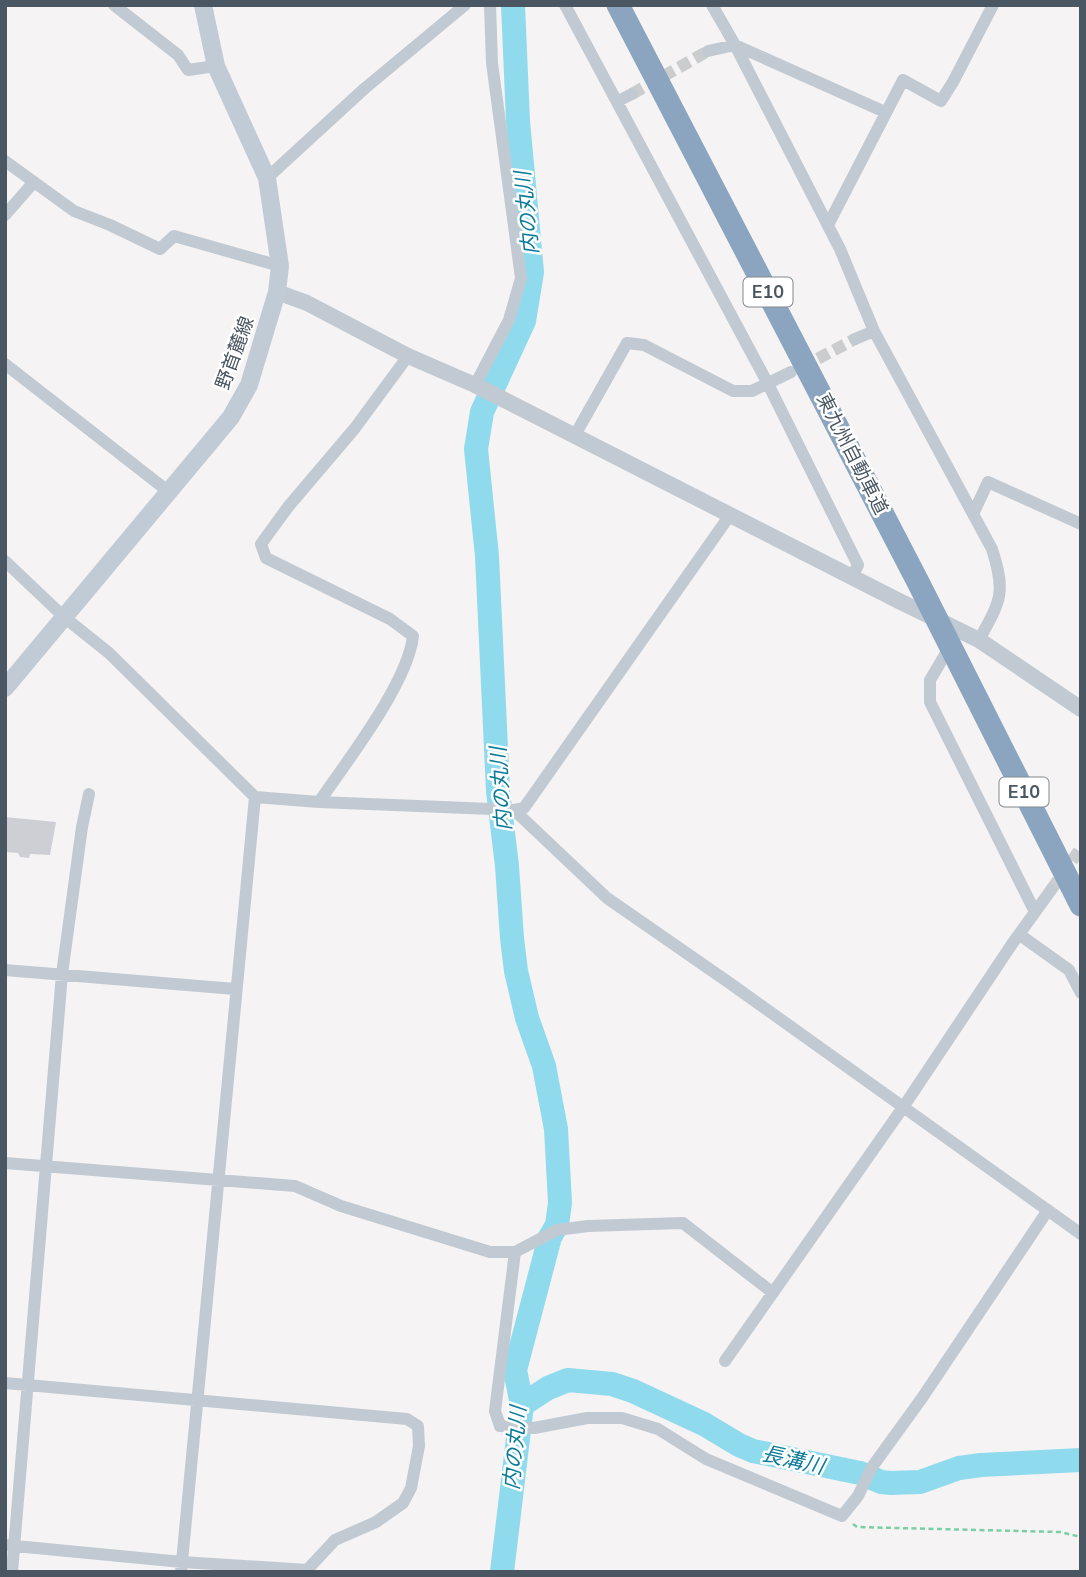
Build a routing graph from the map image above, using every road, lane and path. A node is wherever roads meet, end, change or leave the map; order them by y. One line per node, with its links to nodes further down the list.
1 (114, 5): 12 (street)
2 (203, 5): 12 (main road, 野首麓線)
3 (465, 5): 17 (street)
4 (490, 5): 29 (street)
5 (565, 5): 14 (street)
6 (618, 5): 37 (highway, 東九州自動車道 / E10)
7 (633, 5): 37 (highway, 東九州自動車道 / E10)
8 (712, 5): 10 (street)
9 (993, 5): 15 (street)
10 (735, 45): 11 (street); 15 (street); 20 (street)
11 (708, 51)
12 (216, 66): 17 (main road, 野首麓線)
13 (632, 94): 14 (street)
14 (618, 101): 28 (street)
15 (885, 112): 20 (street)
16 (5, 162): 18 (street)
17 (267, 178): 21 (main road, 野首麓線)
18 (33, 183): 19 (street); 21 (street)
19 (5, 215)
20 (828, 225): 23 (street)
21 (280, 266): 22 (main road, 野首麓線)
22 (276, 292): 25 (street); 31 (main road, 野首麓線)
23 (874, 331): 24 (street); 32 (street)
24 (855, 340)
25 (408, 356): 29 (street); 46 (street)
26 (5, 364): 31 (street)
27 (791, 373): 28 (street)
28 (768, 384): 30 (street); 36 (street)
29 (475, 385): 30 (street)
30 (575, 435): 33 (street)
31 (169, 492): 38 (main road, 野首麓線)
32 (974, 512): 34 (street); 40 (street)
33 (730, 515): 36 (street); 47 (street)
34 (1081, 524)
35 (5, 561): 38 (street)
36 (853, 575): 39 (street)
37 (922, 576): 41 (highway, 東九州自動車道 / E10)
38 (64, 617): 42 (main road, 野首麓線); 45 (street)
39 (960, 629): 40 (street); 51 (street)
40 (979, 640): 43 (street)
41 (972, 675): 48 (highway, 東九州自動車道 / E10); 50 (highway, 東九州自動車道 / E10)
42 (5, 688)
43 (1081, 709)
44 (89, 794): 54 (street)
45 (255, 797): 46 (street); 55 (street)
46 (319, 802): 47 (street)
47 (513, 810): 57 (street)
48 (1081, 880)
49 (1051, 890): 51 (street)
50 (1081, 905)
51 (1035, 912): 52 (street)
52 (1020, 935): 56 (street); 57 (street)
53 (5, 970): 54 (street)
54 (62, 974): 55 (street); 59 (street)
55 (235, 989): 60 (street)
56 (1081, 993)
57 (904, 1106): 61 (street); 64 (street)
58 (5, 1163): 59 (street)
59 (46, 1165): 60 (street); 67 (street)
60 (218, 1179): 63 (street); 68 (street)
61 (1048, 1210): 62 (street); 69 (street)
62 (1081, 1234)
63 (514, 1252): 64 (street); 69 (street)
64 (773, 1293): 65 (street)
65 (725, 1361)
66 (5, 1383): 67 (street)
67 (29, 1385): 68 (street); 71 (street)
68 (197, 1401): 72 (street); 72 (street)
69 (842, 1516): 70 (path)
70 (1081, 1537)
71 (10, 1545): 72 (street); 73 (street)
72 (182, 1567)
73 (12, 1572)

